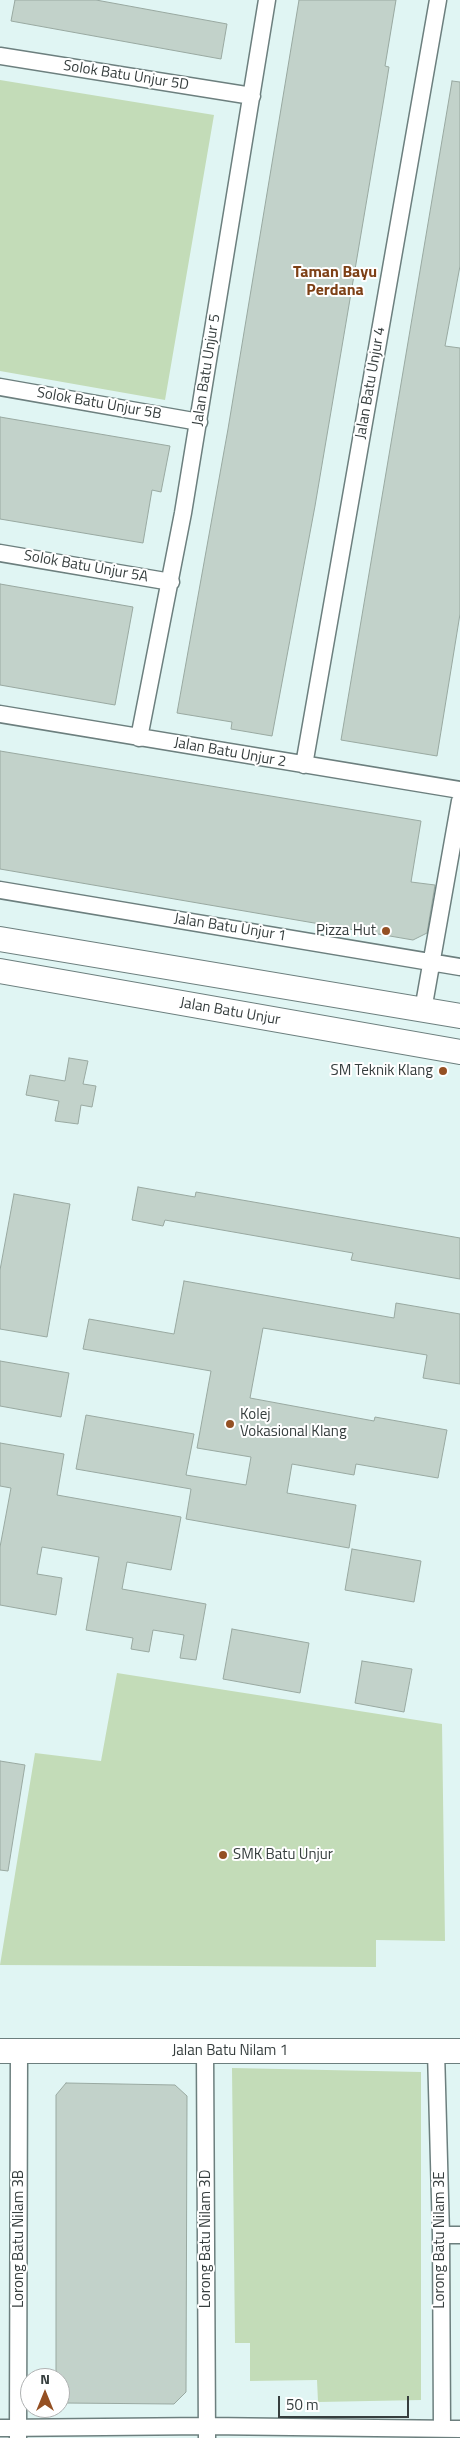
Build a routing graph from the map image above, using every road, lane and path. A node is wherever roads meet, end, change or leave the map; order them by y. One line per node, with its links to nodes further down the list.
1 (267, 0): 4 (street, Jalan Batu Unjur 5)
2 (438, 0): 11 (street, Jalan Batu Unjur 4)
3 (0, 56): 4 (street, Solok Batu Unjur 5D)
4 (252, 96): 6 (street, Jalan Batu Unjur 5)
5 (0, 387): 6 (street, Solok Batu Unjur 5B)
6 (199, 422): 8 (street, Jalan Batu Unjur 5)
7 (0, 552): 8 (street, Solok Batu Unjur 5A)
8 (171, 582): 10 (street, Jalan Batu Unjur 5)
9 (0, 714): 10 (street, Jalan Batu Unjur 2)
10 (139, 738): 11 (street, Jalan Batu Unjur 2)
11 (304, 765): 12 (street, Jalan Batu Unjur 2)
12 (460, 790)
13 (460, 801): 16 (street)
14 (0, 890): 16 (street, Jalan Batu Unjur 1)
15 (0, 939): 19 (main road)
16 (432, 962): 17 (street, Jalan Batu Unjur 1); 19 (street)
17 (460, 967)
18 (0, 972): 21 (main road, Jalan Batu Unjur)
19 (423, 1010): 20 (main road); 21 (main road)
20 (460, 1016)
21 (456, 1051)
22 (10, 2051): 23 (main road, Jalan Batu Nilam 1); 32 (street, Lorong Batu Nilam 3B)
23 (205, 2051): 24 (main road, Jalan Batu Nilam 1); 31 (street, Lorong Batu Nilam 3D)
24 (436, 2051): 25 (main road, Jalan Batu Nilam 1); 26 (street, Lorong Batu Nilam 3E)
25 (460, 2051)
26 (441, 2235): 27 (street); 29 (street, Lorong Batu Nilam 3E)
27 (460, 2235)
28 (0, 2428): 32 (street)
29 (442, 2429): 30 (street); 31 (street)
30 (460, 2429)
31 (207, 2432): 32 (street)
32 (18, 2433)

